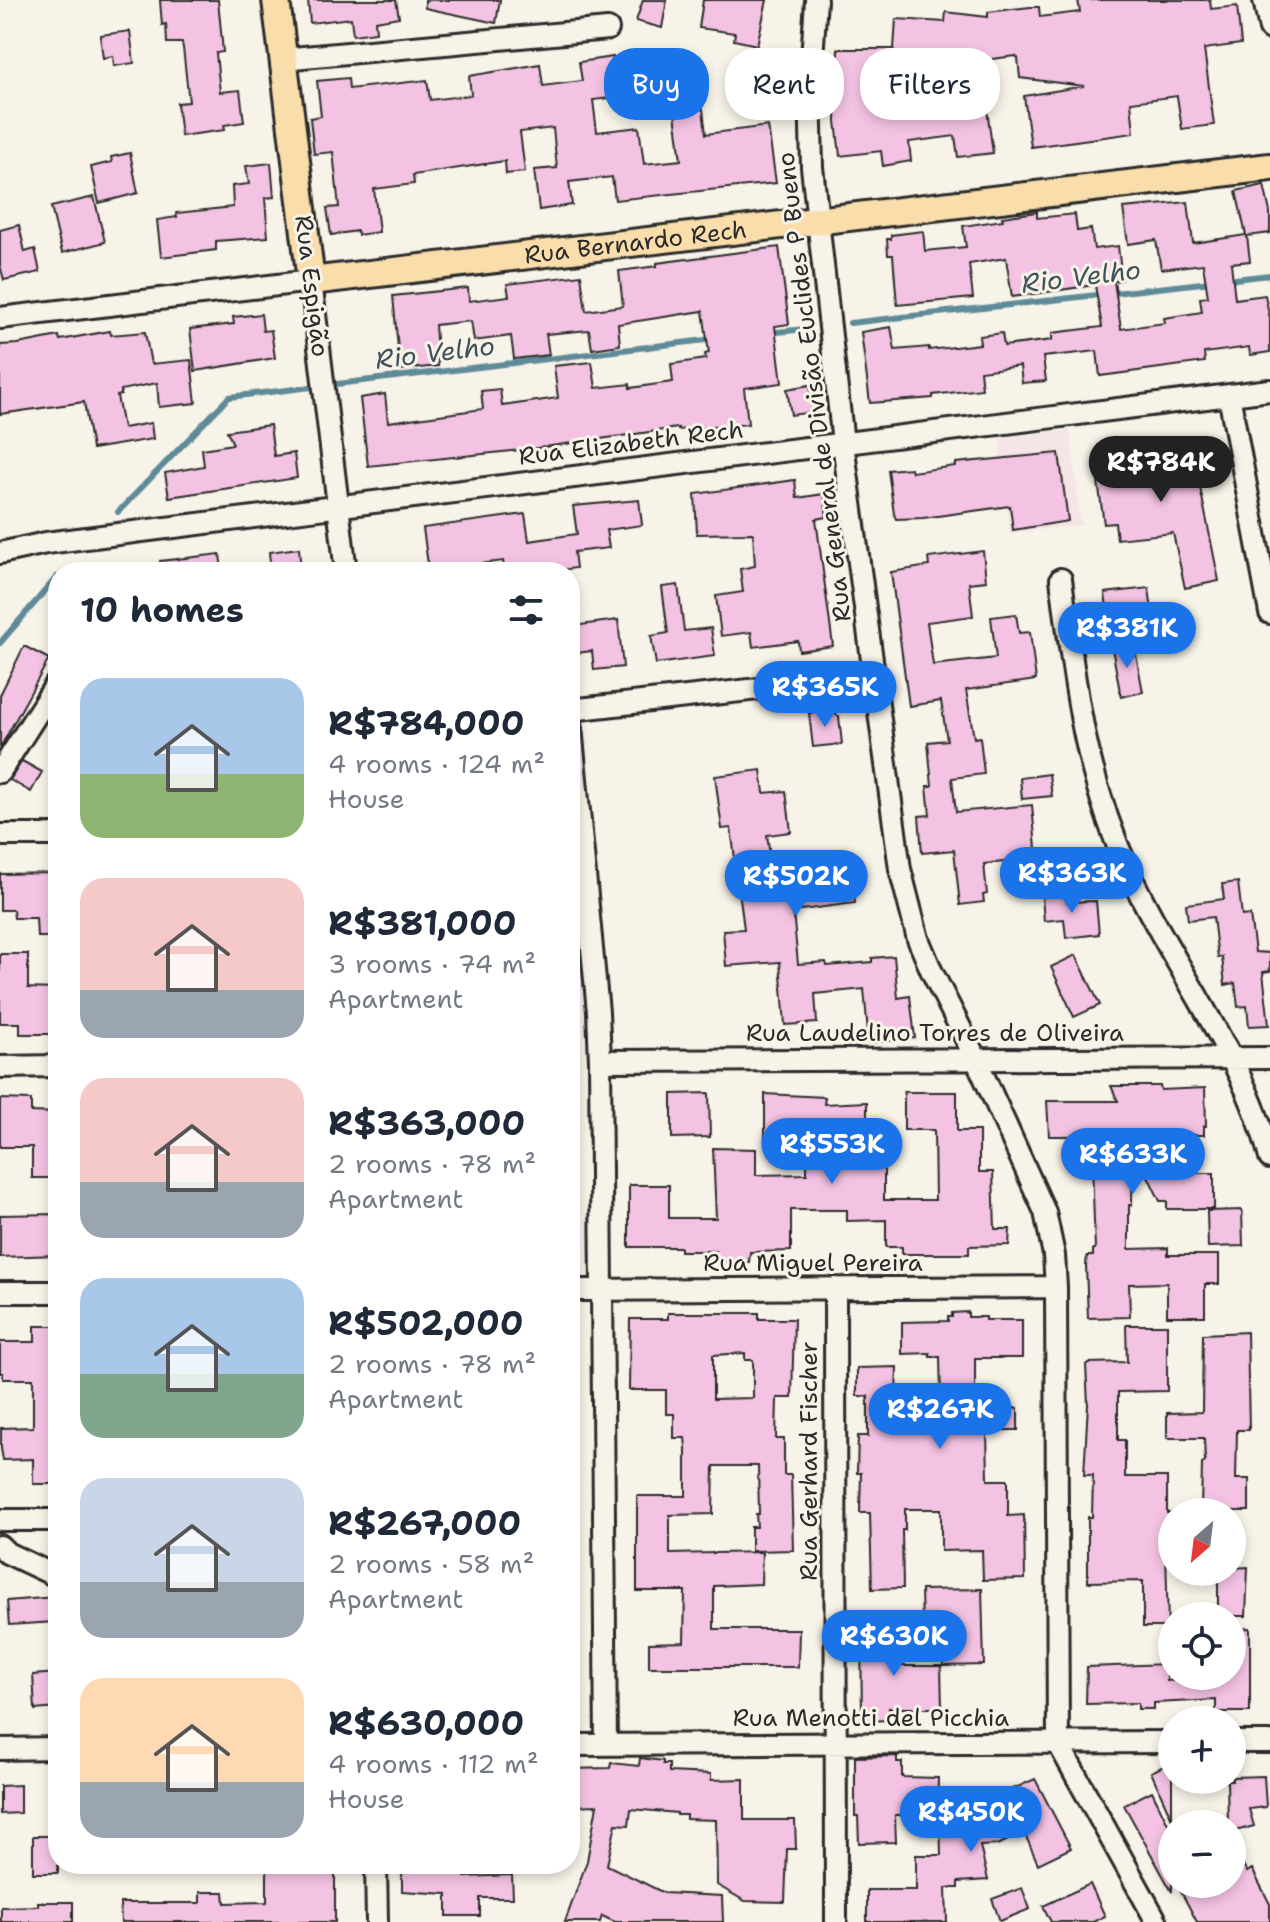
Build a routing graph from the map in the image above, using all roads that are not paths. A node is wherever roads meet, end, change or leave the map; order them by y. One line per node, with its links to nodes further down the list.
1 (276, 0): 6 (main road, Rua Espigão)
2 (816, 0): 8 (street, Rua General de Divisão Euclides P Bueno)
3 (1264, 0): 5 (street)
4 (608, 29): 6 (street)
5 (1270, 29)
6 (282, 59): 9 (main road, Rua Espigão)
7 (1270, 167): 8 (main road, Rua Bernardo Rech)
8 (817, 221): 9 (main road, Rua Bernardo Rech); 13 (street, Rua General de Divisão Euclides P Bueno)
9 (311, 281): 10 (street, Rua Bernardo Rech); 14 (street, Rua Espigão)
10 (0, 318)
11 (1270, 390): 12 (street, Rua Elizabeth Rech)
12 (1229, 395): 13 (street, Rua Elizabeth Rech); 18 (street)
13 (843, 443): 14 (street, Rua Elizabeth Rech); 19 (street, Rua General de Divisão Euclides P Bueno)
14 (339, 506): 15 (street, Rua Elizabeth Rech); 16 (street, Rua Espigão)
15 (0, 553)
16 (345, 562)
17 (1061, 579): 26 (street)
18 (1270, 613)
19 (875, 676): 21 (street); 28 (street, Rua General de Divisão Euclides P Bueno)
20 (48, 697): 22 (street)
21 (580, 712)
22 (0, 772)
23 (580, 820): 29 (street)
24 (0, 835): 25 (street)
25 (48, 835)
26 (1230, 1058): 27 (street, Rua Laudelino Torres de Oliveira); 28 (street, Rua Laudelino Torres de Oliveira); 32 (street)
27 (1270, 1058)
28 (976, 1059): 29 (street, Rua Laudelino Torres de Oliveira); 33 (street, Rua General de Divisão Euclides P Bueno)
29 (600, 1061): 36 (street)
30 (48, 1066): 31 (street)
31 (0, 1067)
32 (1270, 1158)
33 (1056, 1287): 34 (street, Rua Miguel Pereira); 46 (street, Rua General de Divisão Euclides P Bueno)
34 (835, 1288): 36 (street, Rua Miguel Pereira); 47 (street, Rua Gerhard Fischer)
35 (580, 1290): 36 (street, Rua Miguel Pereira)
36 (603, 1290): 49 (street)
37 (0, 1292): 38 (street)
38 (48, 1292)
39 (0, 1520): 40 (street)
40 (48, 1520)
41 (0, 1546): 42 (street)
42 (48, 1572)
43 (1158, 1742): 46 (street, Rua Menotti del Picchia)
44 (1246, 1742): 45 (street)
45 (1270, 1742)
46 (1058, 1743): 47 (street, Rua Menotti del Picchia); 55 (street)
47 (836, 1744): 49 (street, Rua Menotti del Picchia); 54 (street, Rua Gerhard Fischer)
48 (580, 1745): 49 (street, Rua Menotti del Picchia)
49 (606, 1745)
50 (48, 1748): 51 (street)
51 (0, 1749)
52 (376, 1874): 53 (street)
53 (377, 1922)
54 (836, 1922)
55 (1157, 1922)

